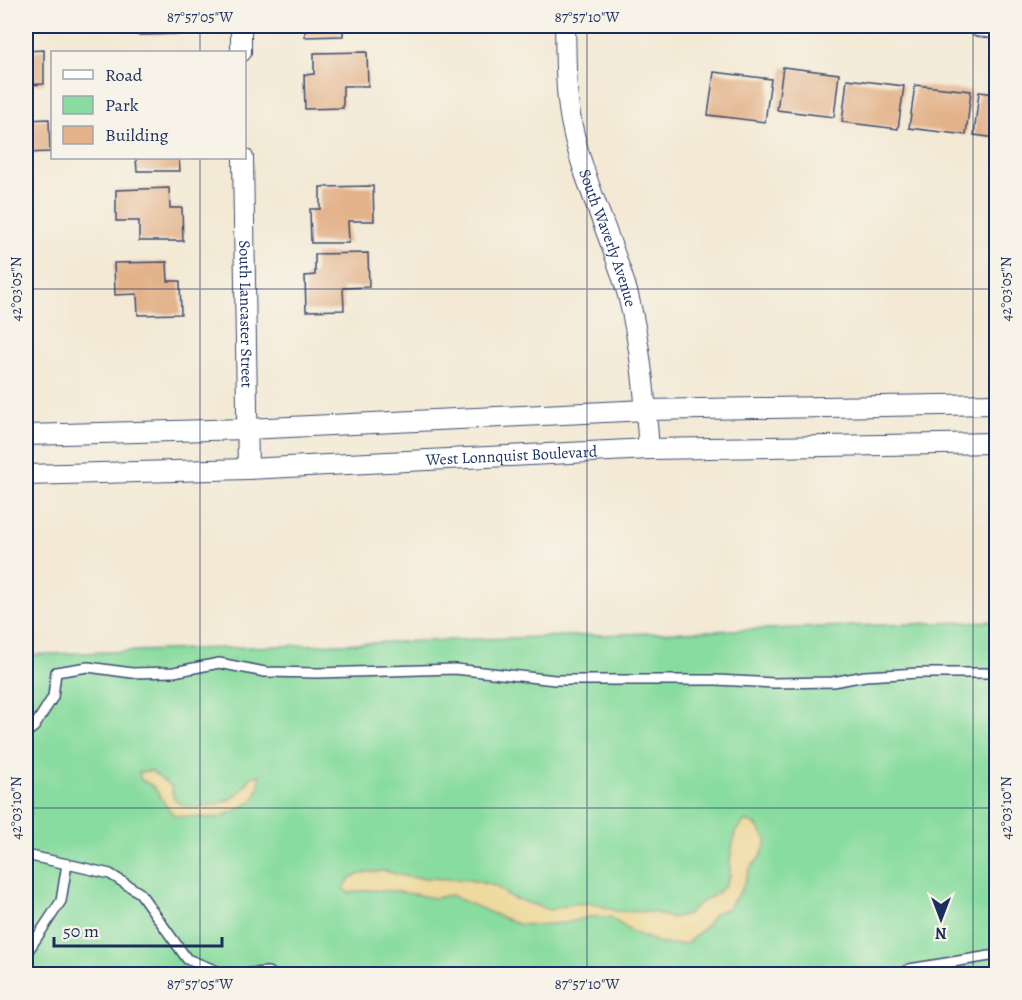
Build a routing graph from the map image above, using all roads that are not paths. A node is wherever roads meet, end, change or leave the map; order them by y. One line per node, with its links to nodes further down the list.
1 (241, 26): 5 (street)
2 (565, 26): 8 (street, South Waverly Avenue)
3 (978, 26): 4 (street)
4 (996, 28)
5 (241, 51)
6 (243, 159): 9 (street, South Lancaster Street)
7 (996, 404): 8 (street)
8 (646, 410): 9 (street); 12 (street, South Waverly Avenue)
9 (246, 429): 10 (street); 13 (street, South Lancaster Street)
10 (26, 435)
11 (996, 443): 12 (street, West Lonnquist Boulevard)
12 (649, 449): 13 (street, West Lonnquist Boulevard)
13 (248, 469): 14 (street, West Lonnquist Boulevard)
14 (26, 475)
15 (996, 673): 16 (lane)
16 (26, 733)
17 (26, 855): 18 (lane)
18 (67, 864): 19 (lane); 21 (lane)
19 (26, 954)
20 (996, 955): 24 (lane)
21 (225, 975)
22 (237, 975): 23 (lane)
23 (272, 975)
24 (904, 975)

